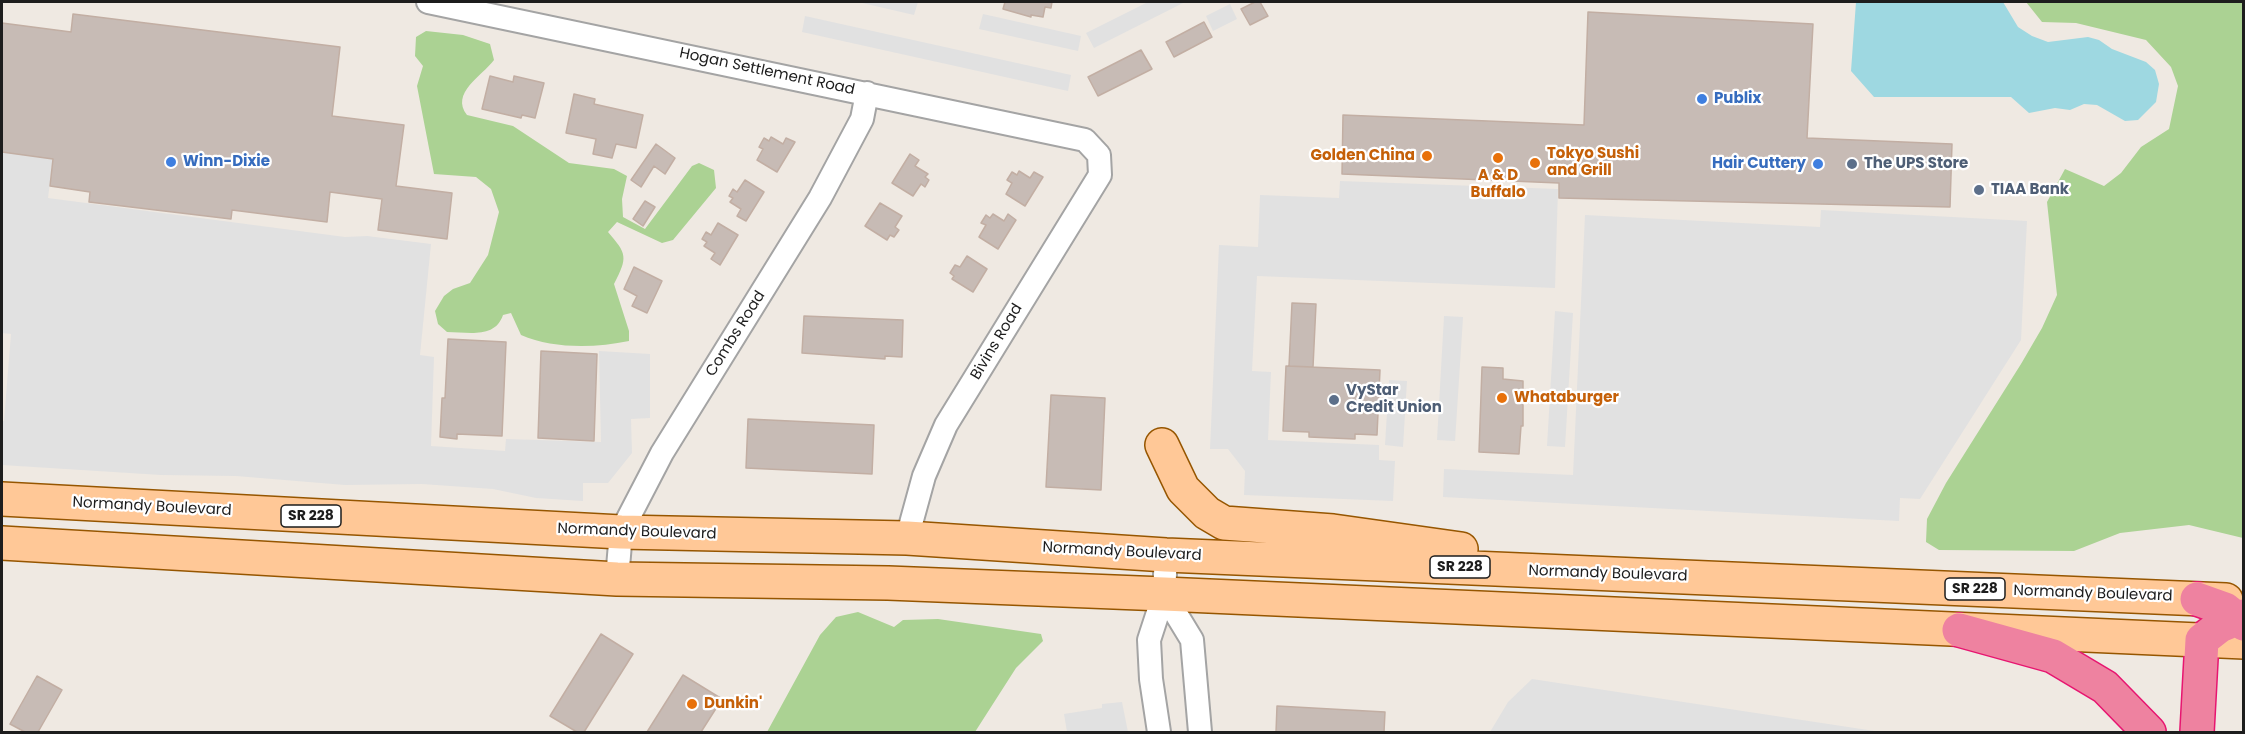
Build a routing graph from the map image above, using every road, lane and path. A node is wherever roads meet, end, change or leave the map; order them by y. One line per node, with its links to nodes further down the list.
1 (428, 2): 2 (street, Hogan Settlement Road)
2 (867, 93): 3 (street, Hogan Settlement Road); 6 (street, Combs Road)
3 (1099, 154): 7 (street, Bivins Road)
4 (1162, 445): 10 (main road)
5 (2, 499): 6 (main road, Normandy Boulevard / SR 228)
6 (621, 532): 7 (main road, Normandy Boulevard / SR 228); 11 (street, Combs Road)
7 (907, 538): 9 (main road, Normandy Boulevard / SR 228)
8 (2, 543): 11 (main road)
9 (1166, 555): 10 (main road, Normandy Boulevard / SR 228); 13 (street)
10 (1513, 570): 12 (main road, Normandy Boulevard / SR 228)
11 (617, 579): 13 (main road)
12 (1754, 580): 14 (main road, Normandy Boulevard / SR 228); 15 (main road)
13 (1164, 594): 15 (main road); 19 (street); 20 (street)
14 (2197, 599): 16 (highway)
15 (1752, 620): 17 (main road)
16 (2242, 620): 18 (highway)
17 (1959, 630): 18 (main road); 21 (highway)
18 (2202, 640): 22 (highway)
19 (1159, 732)
20 (1200, 732)
21 (2150, 732)
22 (2197, 732)

